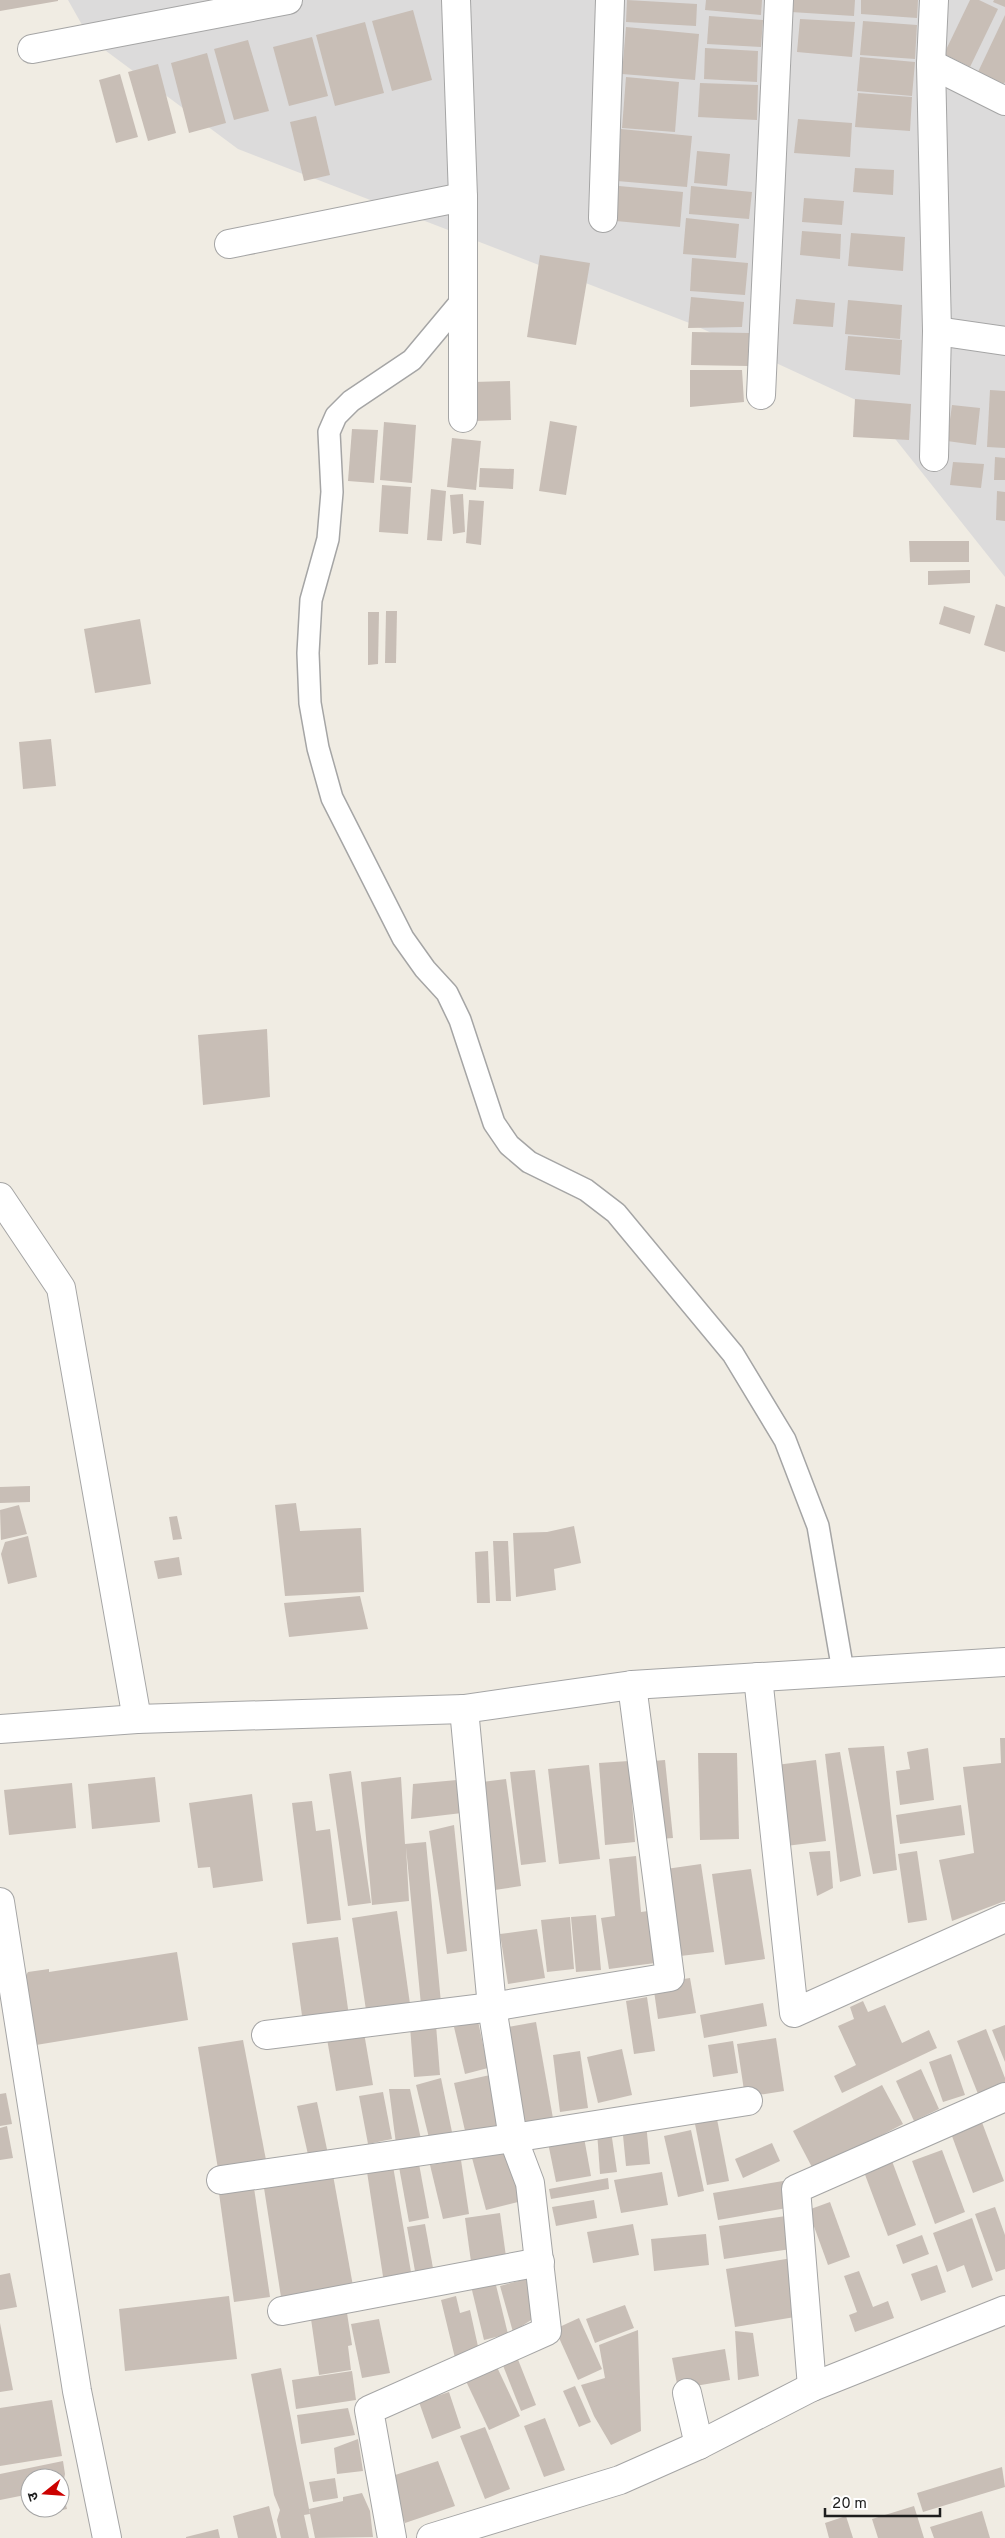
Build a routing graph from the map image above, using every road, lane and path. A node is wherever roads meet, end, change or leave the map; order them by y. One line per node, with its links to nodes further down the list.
1 (288, 0): 6 (street)
2 (456, 0): 9 (street)
3 (610, 0): 10 (street)
4 (779, 0): 15 (street)
5 (934, 0): 7 (street)
6 (32, 49)
7 (931, 64): 8 (street); 13 (street)
8 (1005, 102)
9 (463, 197): 11 (street); 12 (street)
10 (603, 218)
11 (229, 244)
12 (463, 299): 16 (street); 20 (lane)
13 (937, 331): 14 (street); 17 (street)
14 (1005, 341)
15 (761, 395)
16 (463, 418)
17 (934, 457)
18 (0, 1197): 24 (street)
19 (1005, 1662): 20 (street)
20 (843, 1671): 21 (street)
21 (758, 1677): 22 (street); 27 (street)
22 (632, 1686): 23 (street); 28 (street)
23 (464, 1709): 24 (street); 28 (street)
24 (137, 1719): 25 (street)
25 (0, 1729)
26 (0, 1902): 40 (street)
27 (1005, 1918)
28 (492, 2007): 29 (street); 32 (street)
29 (266, 2035)
30 (1005, 2097): 37 (street)
31 (748, 2100): 32 (street)
32 (513, 2138): 33 (street); 34 (street)
33 (221, 2180)
34 (540, 2262): 36 (street); 41 (street)
35 (1005, 2310): 37 (street)
36 (282, 2311)
37 (812, 2387): 39 (street)
38 (687, 2393): 39 (street)
39 (699, 2445): 42 (street)
40 (106, 2538)
41 (392, 2538)
42 (431, 2538)

